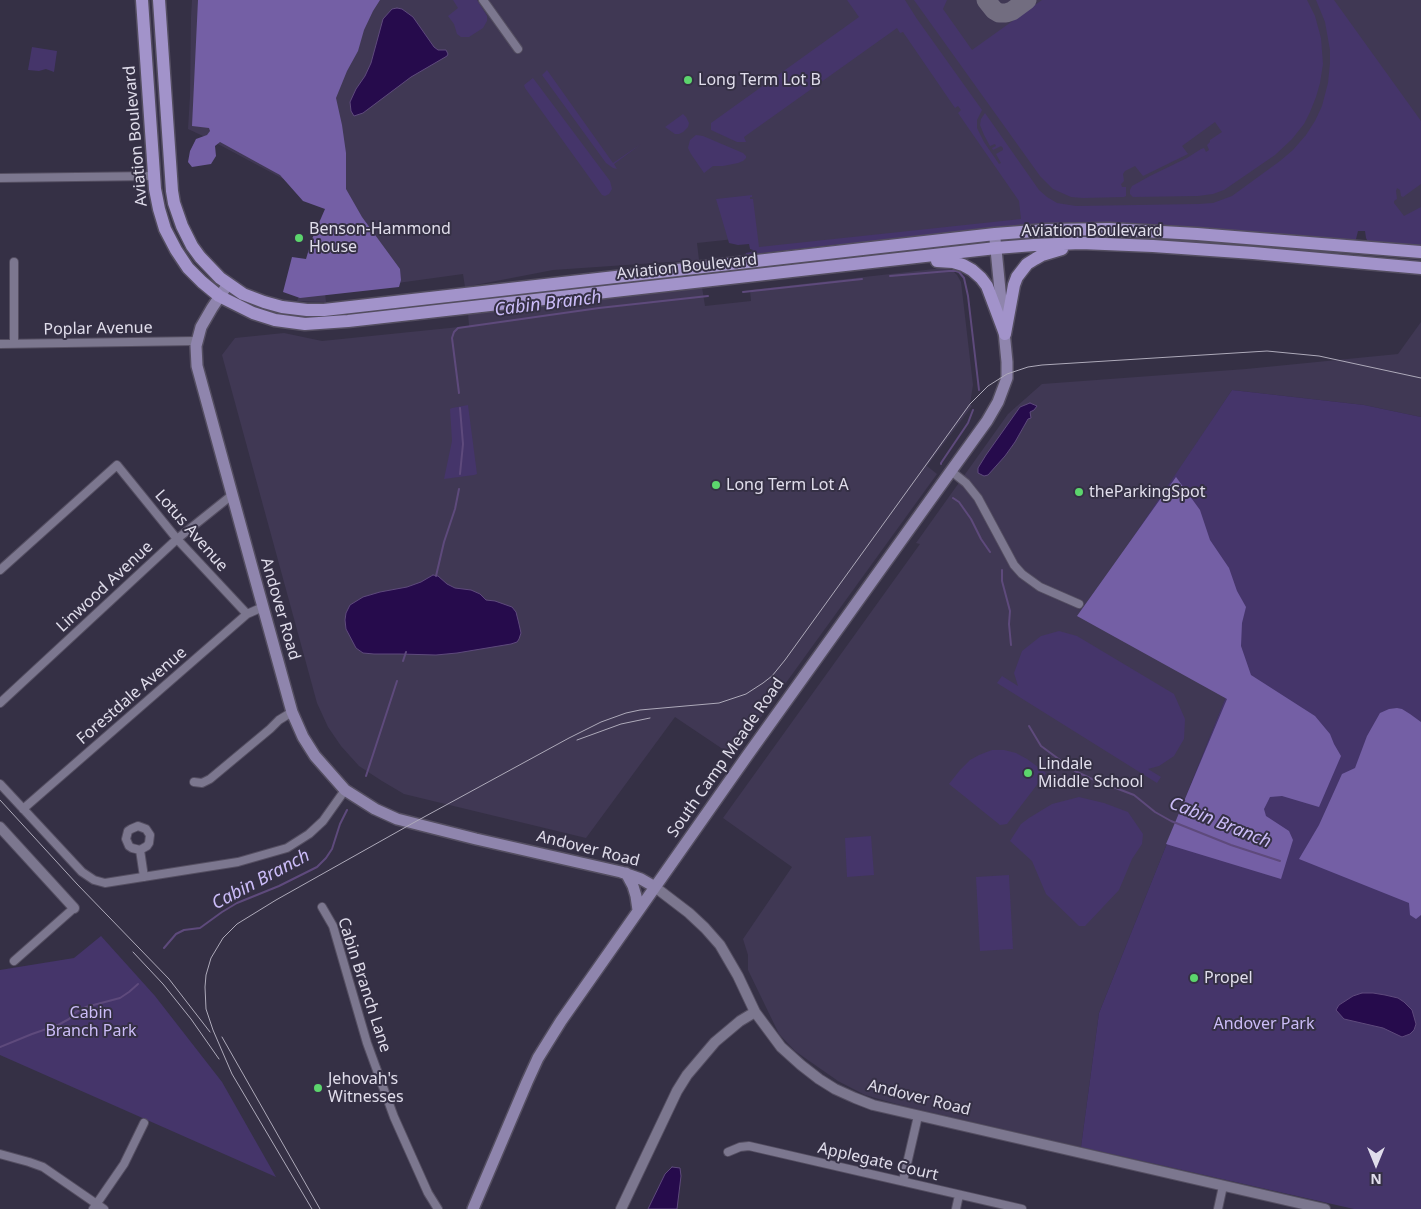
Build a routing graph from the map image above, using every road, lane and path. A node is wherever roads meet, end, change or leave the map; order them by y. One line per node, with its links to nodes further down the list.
1 (142, 0): 5 (main road, Aviation Boulevard)
2 (159, 0): 14 (main road, Aviation Boulevard)
3 (483, 0): 4 (street)
4 (518, 48)
5 (154, 176): 6 (street); 15 (main road, Aviation Boulevard)
6 (0, 178)
7 (995, 234): 9 (main road, South Camp Meade Road); 10 (main road, Aviation Boulevard); 16 (main road, Aviation Boulevard)
8 (1081, 244): 9 (main road, Aviation Boulevard); 13 (main road, Aviation Boulevard); 18 (main road)
9 (996, 248): 11 (main road, Aviation Boulevard); 18 (main road, South Camp Meade Road)
10 (1421, 252)
11 (892, 260): 17 (main road, Aviation Boulevard); 18 (main road)
12 (14, 262): 21 (street)
13 (1421, 268)
14 (228, 284): 15 (main road, Andover Road); 16 (main road, Aviation Boulevard)
15 (219, 296): 17 (main road, Aviation Boulevard); 19 (main road, Andover Road)
16 (438, 297): 17 (main road)
17 (428, 312)
18 (1005, 334): 22 (main road, South Camp Meade Road)
19 (196, 341): 21 (street, Poplar Avenue); 23 (main road, Andover Road)
20 (0, 344): 21 (street, Poplar Avenue)
21 (14, 344)
22 (952, 471): 26 (street); 39 (main road, South Camp Meade Road)
23 (232, 495): 24 (street, Linwood Avenue); 27 (main road, Andover Road)
24 (177, 539): 25 (street, Lotus Avenue); 28 (street, Lotus Avenue); 29 (street, Linwood Avenue)
25 (0, 570)
26 (1080, 604)
27 (262, 607): 28 (street, Forestdale Avenue); 30 (main road, Andover Road)
28 (247, 614): 34 (street, Forestdale Avenue)
29 (0, 703)
30 (292, 712): 31 (street); 33 (main road, Andover Road)
31 (194, 782)
32 (0, 784): 34 (street)
33 (345, 790): 37 (main road, Andover Road); 38 (street)
34 (23, 809): 38 (street)
35 (2, 832): 41 (street)
36 (140, 850): 38 (street)
37 (626, 873): 39 (main road, Andover Road); 42 (main road)
38 (144, 877)
39 (655, 887): 42 (main road, South Camp Meade Road); 44 (street, Andover Road)
40 (322, 907): 55 (street, Cabin Branch Lane)
41 (74, 908): 43 (street)
42 (638, 910): 56 (main road, South Camp Meade Road)
43 (14, 961)
44 (755, 1012): 45 (street, Andover Road); 57 (street)
45 (918, 1116): 49 (street); 50 (street, Andover Road)
46 (144, 1123): 52 (street)
47 (728, 1152): 49 (street, Applegate Court)
48 (0, 1154): 52 (street)
49 (903, 1181): 51 (street, Applegate Court)
50 (1223, 1186): 53 (street, Andover Road); 60 (street)
51 (959, 1195): 58 (street); 59 (street, Applegate Court)
52 (95, 1206): 54 (street)
53 (1318, 1208)
54 (104, 1209)
55 (438, 1209)
56 (474, 1209)
57 (621, 1209)
58 (956, 1209)
59 (1022, 1209)
60 (1218, 1209)

